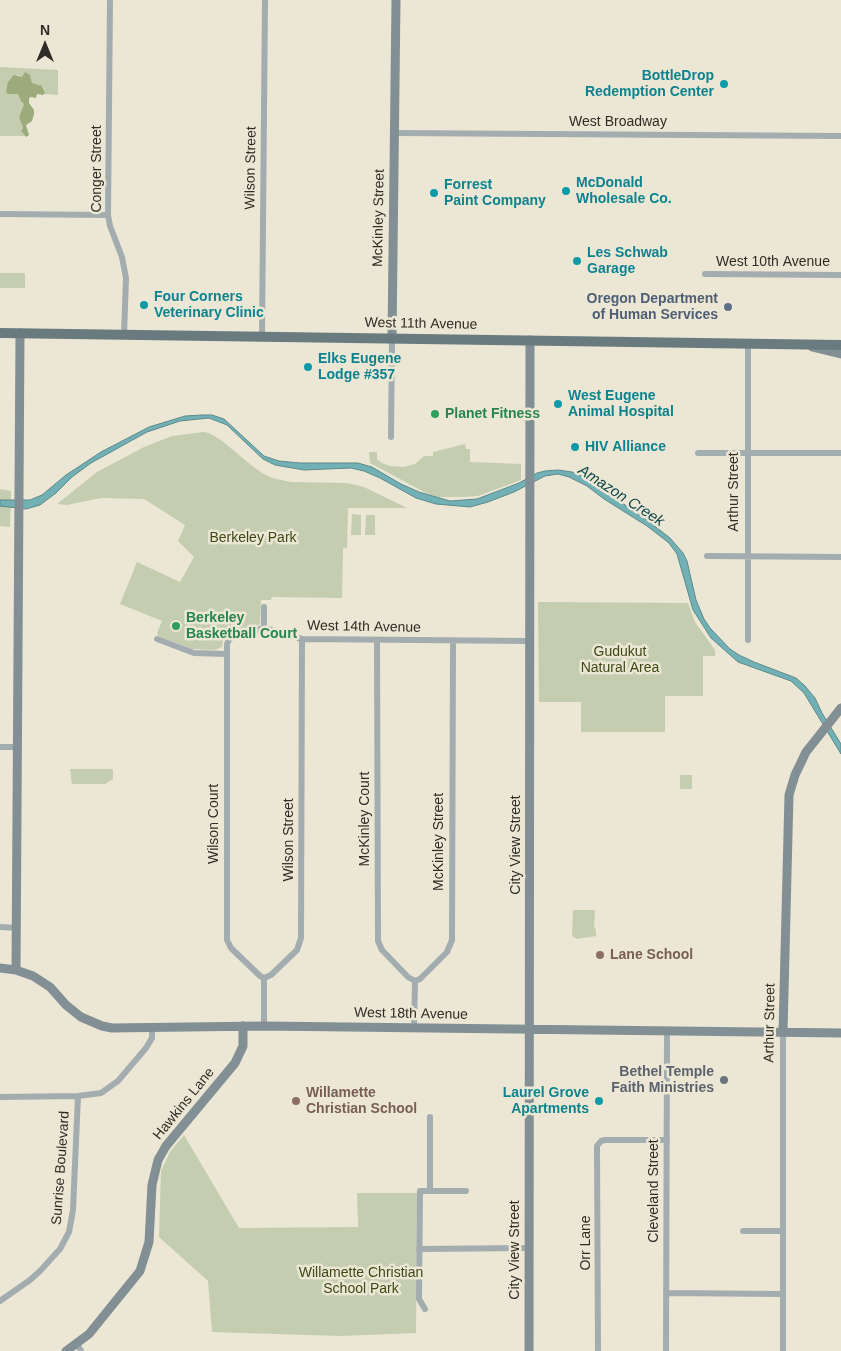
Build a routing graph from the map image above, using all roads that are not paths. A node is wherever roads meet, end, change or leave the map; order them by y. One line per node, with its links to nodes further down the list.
1 (110, 0): 7 (street, Conger Street)
2 (265, 0): 13 (street, Wilson Street)
3 (396, 0): 4 (street, McKinley Street)
4 (394, 133): 5 (street, West Broadway); 14 (street, McKinley Street)
5 (841, 136)
6 (0, 214): 7 (street)
7 (108, 215): 12 (street, Conger Street)
8 (705, 274): 9 (street, West 10th Avenue)
9 (841, 274)
10 (0, 332): 11 (main road, West 11th Avenue)
11 (20, 333): 12 (main road, West 11th Avenue); 38 (street)
12 (124, 335): 13 (main road, West 11th Avenue)
13 (262, 336): 14 (main road, West 11th Avenue)
14 (392, 338): 15 (main road, West 11th Avenue); 20 (street, McKinley Street)
15 (530, 340): 16 (main road, West 11th Avenue); 34 (street, City View Street)
16 (748, 344): 18 (main road, West 11th Avenue); 22 (street, Arthur Street)
17 (841, 345): 18 (main road, West 11th Avenue)
18 (807, 346): 19 (street)
19 (841, 354)
20 (391, 437)
21 (698, 453): 22 (street)
22 (748, 453): 23 (street); 25 (street, Arthur Street)
23 (841, 453)
24 (707, 556): 25 (street)
25 (748, 556): 26 (street); 31 (street, Arthur Street)
26 (841, 557)
27 (264, 607): 28 (street)
28 (264, 628): 30 (street, West 14th Avenue); 35 (street)
29 (158, 639): 35 (street)
30 (302, 639): 32 (street, West 14th Avenue); 43 (street, Wilson Street)
31 (748, 640)
32 (376, 641): 33 (street, West 14th Avenue); 44 (street, McKinley Court)
33 (453, 641): 34 (street, West 14th Avenue); 44 (street, McKinley Street)
34 (530, 641): 49 (street, City View Street)
35 (227, 654): 43 (street, Wilson Court)
36 (840, 709): 51 (street, Arthur Street)
37 (0, 747): 38 (street)
38 (17, 747): 40 (street)
39 (0, 928): 40 (street)
40 (17, 928): 42 (street)
41 (0, 968): 42 (street, West 18th Avenue)
42 (16, 970): 47 (street, West 18th Avenue)
43 (264, 978): 46 (street)
44 (415, 981): 48 (street)
45 (243, 1026): 46 (street, West 18th Avenue); 47 (street, West 18th Avenue); 67 (street, Hawkins Lane)
46 (264, 1026): 48 (street, West 18th Avenue)
47 (152, 1028): 53 (street)
48 (414, 1028): 49 (street, West 18th Avenue)
49 (529, 1028): 50 (street, West 18th Avenue); 62 (street, City View Street)
50 (667, 1031): 51 (street, West 18th Avenue); 56 (street, Cleveland Street)
51 (783, 1032): 52 (street, West 18th Avenue); 60 (street, Arthur Street)
52 (841, 1034)
53 (78, 1096): 54 (street); 65 (street, Sunrise Boulevard)
54 (0, 1097)
55 (430, 1118): 57 (street)
56 (667, 1140): 63 (street, Cleveland Street); 70 (street, Orr Lane)
57 (430, 1190): 58 (street); 61 (street)
58 (466, 1190)
59 (743, 1231): 60 (street)
60 (783, 1231): 64 (street, Arthur Street)
61 (420, 1248): 62 (street); 66 (street)
62 (528, 1248): 69 (street, City View Street)
63 (666, 1293): 64 (street); 71 (street, Cleveland Street)
64 (783, 1294): 72 (street, Arthur Street)
65 (0, 1301)
66 (425, 1309)
67 (79, 1348): 68 (street, Hawkins Lane)
68 (66, 1351)
69 (529, 1351)
70 (598, 1351)
71 (666, 1351)
72 (783, 1351)

